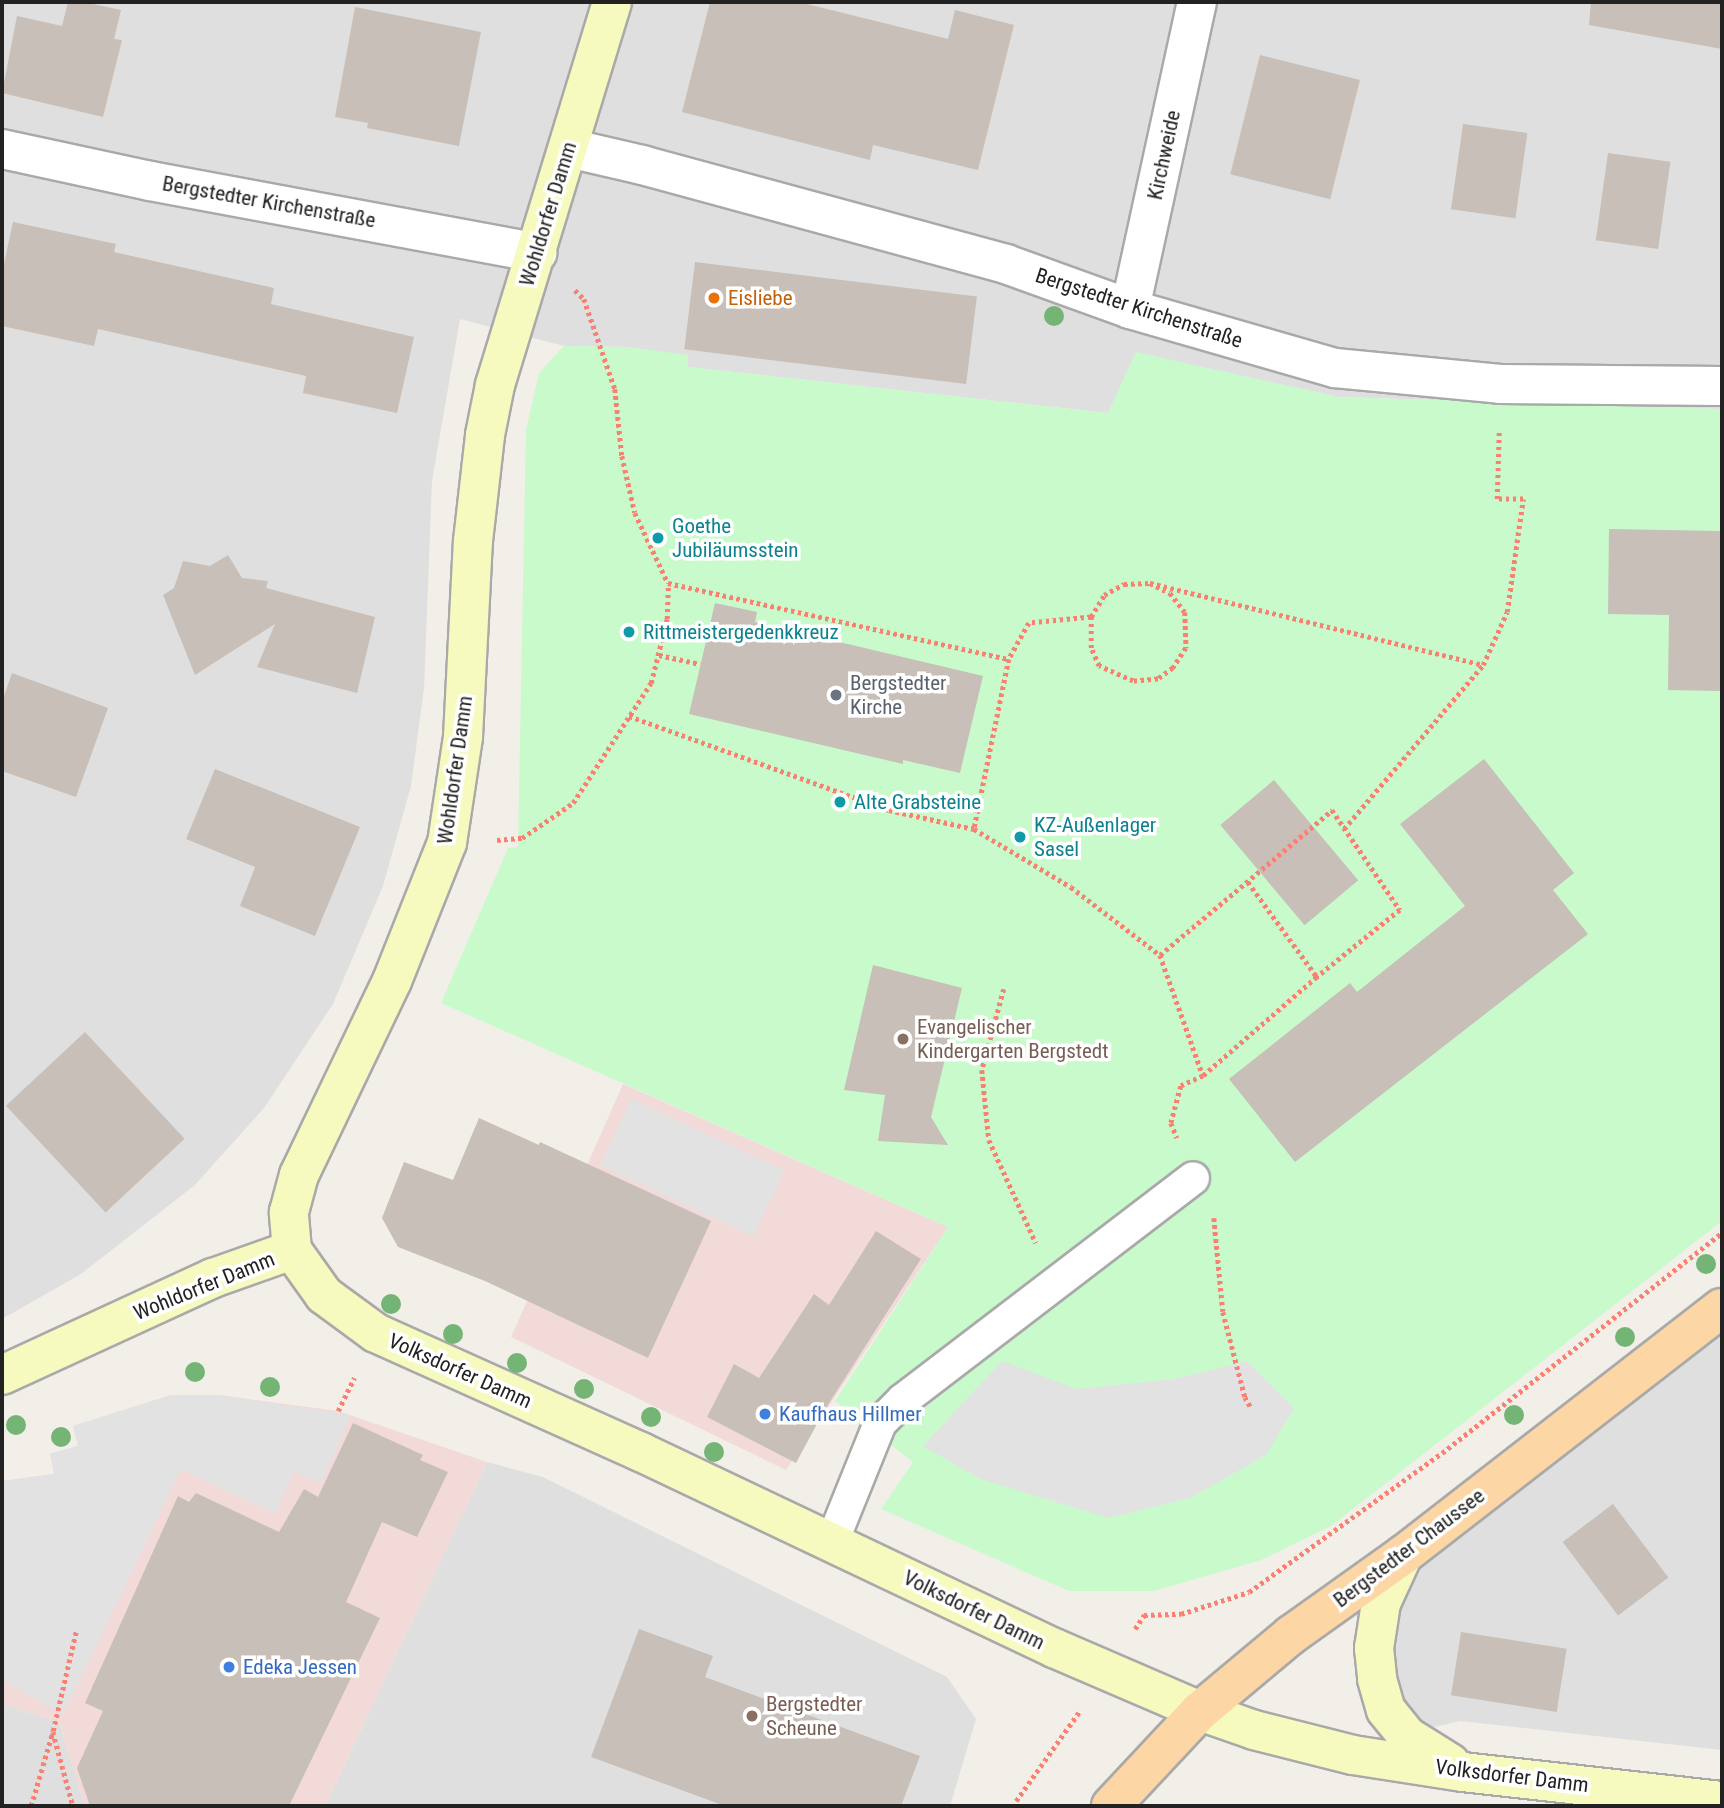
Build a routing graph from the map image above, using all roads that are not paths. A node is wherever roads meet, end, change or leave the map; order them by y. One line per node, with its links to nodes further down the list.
1 (612, 2): 3 (street, Wohldorfer Damm)
2 (1198, 2): 6 (street, Kirchweide)
3 (569, 148): 5 (street, Wohldorfer Damm); 6 (street, Bergstedter Kirchenstraße)
4 (2, 149): 5 (street, Bergstedter Kirchenstraße)
5 (537, 253): 9 (street, Wohldorfer Damm)
6 (1130, 309): 7 (street, Bergstedter Kirchenstraße)
7 (1722, 386)
8 (1193, 1178): 12 (lane)
9 (292, 1250): 11 (street, Wohldorfer Damm); 12 (street, Volksdorfer Damm)
10 (1722, 1308): 13 (main road, Bergstedter Chaussee)
11 (2, 1375)
12 (832, 1542): 14 (street, Volksdorfer Damm)
13 (1403, 1555): 14 (main road, Bergstedter Chaussee); 15 (street)
14 (1200, 1711): 15 (street, Volksdorfer Damm); 17 (main road, Bergstedter Chaussee)
15 (1463, 1772): 16 (street, Volksdorfer Damm)
16 (1722, 1801)
17 (1111, 1806)

